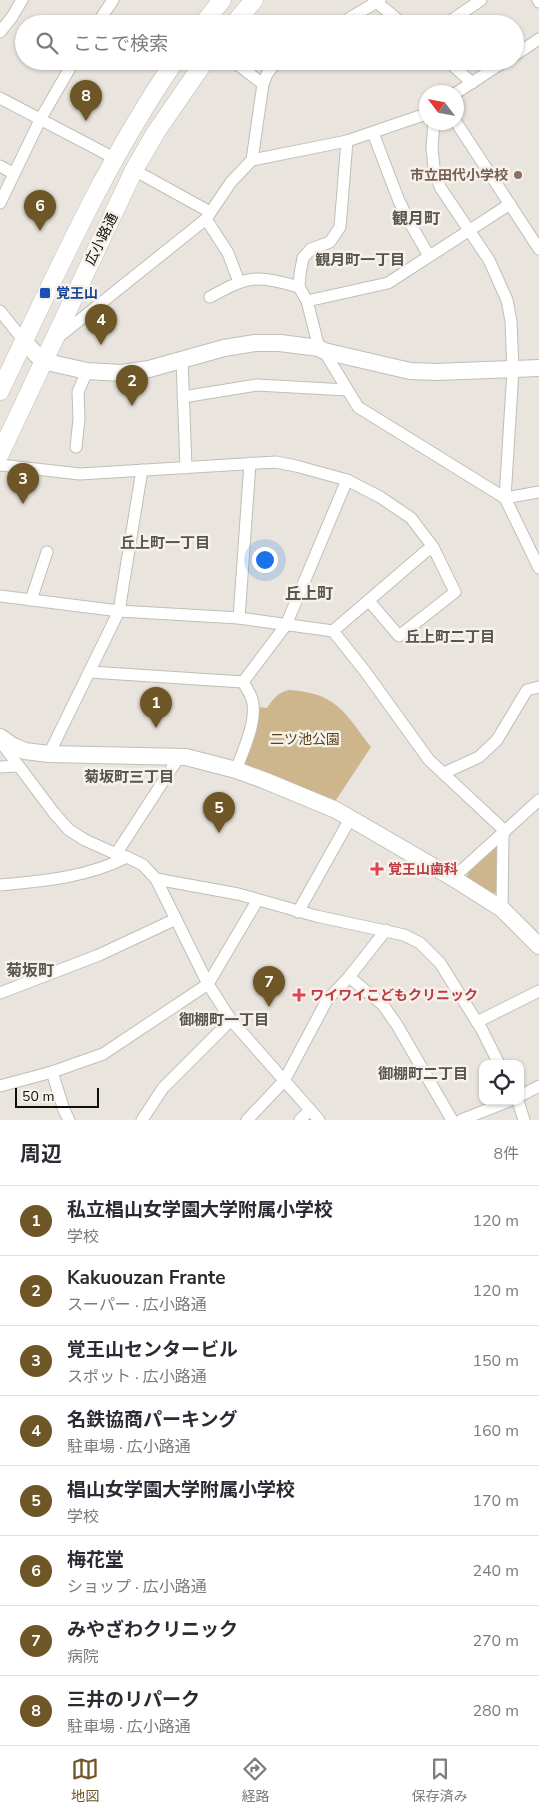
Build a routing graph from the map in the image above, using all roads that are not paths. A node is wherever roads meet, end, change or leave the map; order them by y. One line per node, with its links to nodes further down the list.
1 (22, 0): 13 (street)
2 (113, 0): 7 (street)
3 (254, 0): 9 (main road)
4 (481, 0): 12 (street)
5 (220, 1): 8 (main road)
6 (377, 1): 10 (street); 11 (street)
7 (103, 15)
8 (210, 15)
9 (242, 15)
10 (354, 15)
11 (393, 15)
12 (459, 15)
13 (0, 32)
14 (539, 39): 15 (street)
15 (524, 48)
16 (69, 70): 28 (street)
17 (169, 70): 33 (main road, 広小路通)
18 (199, 70): 36 (main road, 広小路通)
19 (245, 70): 24 (street)
20 (270, 70): 24 (street)
21 (458, 70): 23 (street)
22 (492, 70): 23 (street)
23 (472, 83): 25 (street)
24 (263, 84): 34 (street)
25 (464, 88)
26 (0, 98): 28 (street)
27 (419, 117): 31 (street)
28 (41, 118): 33 (street); 37 (street)
29 (433, 130): 41 (street)
30 (461, 130): 39 (street)
31 (373, 133): 32 (street); 43 (street)
32 (347, 142): 34 (street); 45 (street)
33 (114, 158): 49 (main road, 広小路通)
34 (252, 160): 40 (street)
35 (0, 166): 37 (street)
36 (134, 170): 40 (street); 50 (main road, 広小路通)
37 (13, 173): 38 (street)
38 (0, 203)
39 (510, 204): 41 (street); 42 (street)
40 (208, 216): 44 (street); 50 (street)
41 (469, 230): 43 (street); 55 (street)
42 (539, 249)
43 (429, 256): 47 (street)
44 (239, 282): 45 (street); 46 (street)
45 (299, 287): 47 (street)
46 (210, 297)
47 (306, 301): 51 (street)
48 (0, 311): 49 (street)
49 (24, 342): 53 (street); 58 (main road, 広小路通)
50 (51, 343): 53 (main road, 広小路通)
51 (321, 349): 52 (street); 55 (street); 57 (street)
52 (182, 360): 56 (street); 59 (street)
53 (42, 361): 56 (street); 61 (main road, 広小路通)
54 (539, 368): 55 (street)
55 (513, 370): 68 (street)
56 (86, 371): 60 (street)
57 (347, 390): 59 (street); 68 (street)
58 (0, 391)
59 (184, 397): 64 (street)
60 (76, 447)
61 (0, 454)
62 (250, 463): 64 (street); 66 (street); 76 (street)
63 (0, 465): 65 (street)
64 (186, 468): 65 (street)
65 (142, 470): 75 (street)
66 (347, 480): 69 (street); 77 (street)
67 (539, 492): 68 (street)
68 (505, 498): 71 (street)
69 (433, 547): 74 (street); 74 (street)
70 (47, 552): 73 (street)
71 (539, 568)
72 (0, 596): 73 (street)
73 (31, 600): 75 (street)
74 (369, 601): 78 (street)
75 (118, 612): 76 (street); 79 (street)
76 (239, 618): 77 (street)
77 (286, 625): 78 (street); 80 (street)
78 (333, 631): 89 (street)
79 (90, 672): 80 (street); 84 (street)
80 (243, 682): 88 (street)
81 (539, 687): 89 (street)
82 (0, 737): 84 (street)
83 (0, 741): 87 (street)
84 (49, 754): 85 (street)
85 (178, 757): 88 (street); 93 (street)
86 (0, 766): 87 (street)
87 (18, 766): 93 (street)
88 (236, 770): 91 (street)
89 (444, 773): 92 (street)
90 (539, 800): 92 (street)
91 (350, 818): 94 (street); 99 (street)
92 (505, 831): 94 (street); 98 (street)
93 (122, 856): 95 (street); 96 (street)
94 (453, 878): 98 (street)
95 (156, 879): 97 (street); 100 (street)
96 (0, 885)
97 (257, 901): 99 (street); 104 (street)
98 (502, 910): 102 (street)
99 (298, 912): 101 (street)
100 (176, 919): 104 (street); 106 (street)
101 (386, 930): 103 (street); 108 (street)
102 (539, 946)
103 (349, 977): 111 (street); 123 (street)
104 (208, 984): 107 (street); 110 (street)
105 (539, 991): 108 (street)
106 (0, 993)
107 (230, 1020): 111 (street); 119 (street)
108 (477, 1022): 109 (street)
109 (497, 1060)
110 (52, 1072): 112 (street); 118 (street)
111 (284, 1081): 117 (street); 120 (street)
112 (0, 1086)
113 (539, 1086): 114 (street)
114 (524, 1094)
115 (499, 1105): 124 (street)
116 (519, 1105): 125 (street)
117 (310, 1110): 121 (street); 122 (street)
118 (69, 1120)
119 (142, 1120)
120 (247, 1120)
121 (300, 1120)
122 (319, 1120)
123 (452, 1120)
124 (461, 1120)
125 (524, 1120)

